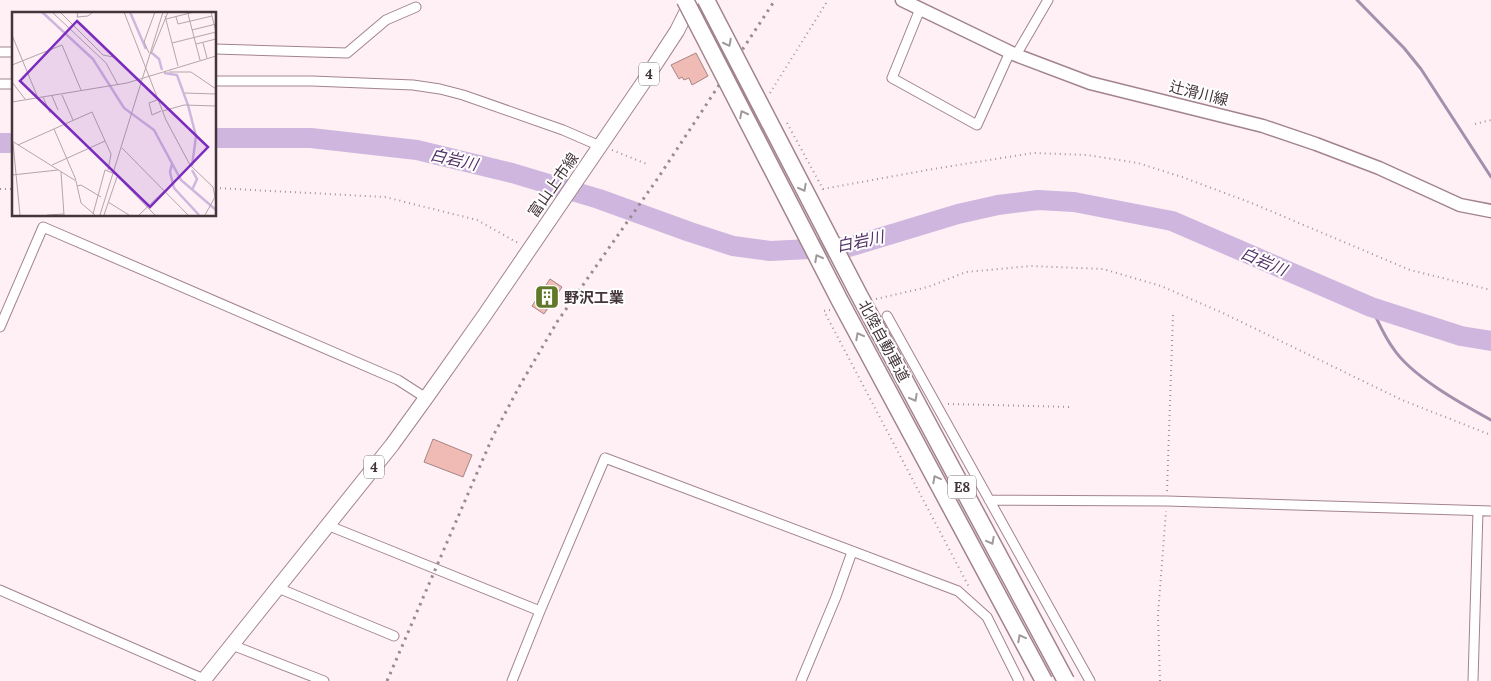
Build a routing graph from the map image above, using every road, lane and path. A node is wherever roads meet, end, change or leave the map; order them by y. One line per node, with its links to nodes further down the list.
1 (685, 0): 46 (highway, 北陸自動車道 / E8, one-way to 1, bridge)
2 (692, 0): 16 (main road, 4)
3 (706, 0): 47 (highway, 北陸自動車道 / E8, one-way to 47, bridge)
4 (828, 0): 12 (path)
5 (902, 0): 8 (main road, 辻滑川線)
6 (1048, 0): 10 (street)
7 (416, 7): 9 (street)
8 (920, 9): 10 (main road, 辻滑川線); 10 (street)
9 (216, 49)
10 (1013, 54): 19 (main road, 辻滑川線)
11 (216, 81): 16 (street)
12 (774, 100)
13 (783, 117): 21 (path)
14 (1491, 120): 15 (path)
15 (1475, 124)
16 (600, 146): 17 (path); 20 (main road, 富山上市線 / 4)
17 (649, 165)
18 (216, 188): 20 (path)
19 (1491, 211)
20 (531, 246): 26 (main road, 4)
21 (1491, 290)
22 (871, 300): 29 (path)
23 (834, 309): 35 (path)
24 (887, 316): 27 (street)
25 (0, 327): 26 (street)
26 (426, 398): 33 (main road, 4)
27 (936, 404): 28 (path); 30 (street)
28 (1073, 407)
29 (1491, 434)
30 (989, 500): 31 (street); 48 (street)
31 (1478, 511): 32 (street); 49 (street)
32 (1491, 511)
33 (328, 525): 36 (main road, 4); 38 (street)
34 (852, 552): 38 (street); 44 (street); 45 (street)
35 (969, 587)
36 (278, 588): 39 (street); 40 (main road, 4)
37 (0, 590): 41 (street)
38 (540, 611): 43 (street)
39 (394, 636)
40 (232, 645): 41 (main road, 4); 42 (street)
41 (204, 680)
42 (324, 681)
43 (512, 681)
44 (801, 681)
45 (1019, 681)
46 (1044, 681)
47 (1066, 681)
48 (1090, 681)
49 (1473, 681)

